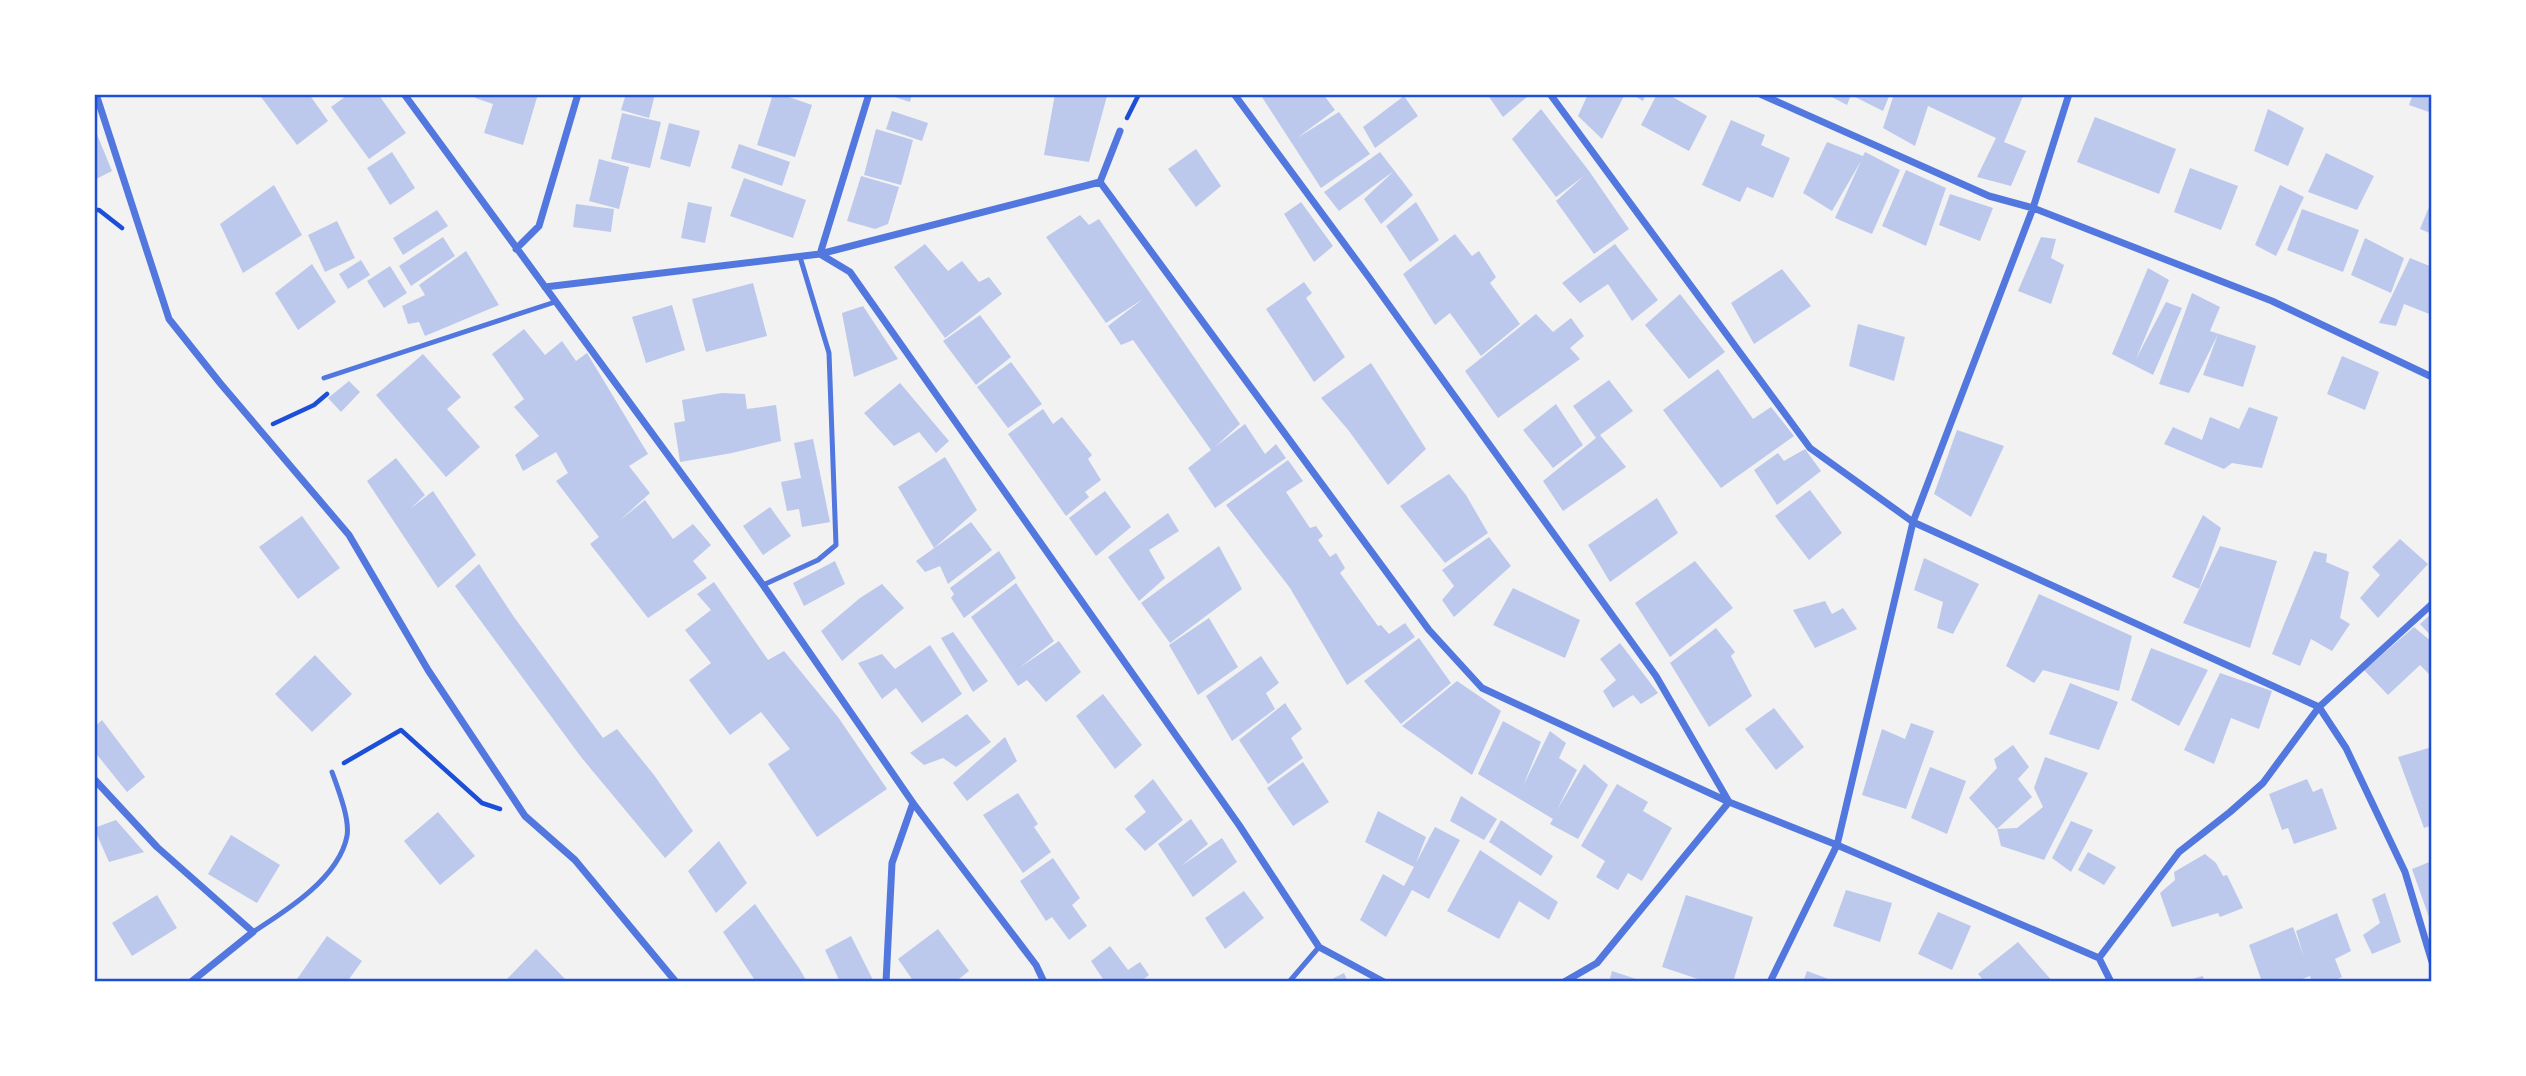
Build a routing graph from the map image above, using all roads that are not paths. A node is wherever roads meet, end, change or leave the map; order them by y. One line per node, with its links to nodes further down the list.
1 (96, 94): 33 (street)
2 (404, 94): 12 (street)
3 (578, 94): 12 (street)
4 (869, 94): 13 (street)
5 (1234, 94): 25 (street)
6 (1550, 94): 19 (street)
7 (1760, 94): 11 (street)
8 (2069, 94): 11 (street)
9 (1120, 131): 10 (street)
10 (1100, 182): 13 (street); 25 (street)
11 (2033, 208): 17 (street); 19 (street)
12 (516, 249): 15 (street)
13 (820, 254): 14 (street); 29 (street)
14 (800, 257): 15 (street); 20 (lane)
15 (545, 287): 16 (street)
16 (555, 302): 18 (lane); 20 (street)
17 (2431, 377)
18 (324, 378)
19 (1913, 522): 22 (street); 27 (street)
20 (763, 585): 26 (street)
21 (2431, 604): 22 (street)
22 (2319, 707): 30 (street); 31 (street)
23 (332, 772): 28 (lane)
24 (94, 779): 28 (street)
25 (1729, 802): 27 (street); 38 (street)
26 (913, 803): 34 (street); 35 (street)
27 (1837, 845): 30 (street); 39 (street)
28 (253, 932): 32 (street)
29 (1319, 947): 36 (lane); 37 (street)
30 (2099, 958): 40 (street)
31 (2431, 962)
32 (191, 982)
33 (676, 982)
34 (887, 982)
35 (1044, 982)
36 (1289, 982)
37 (1384, 982)
38 (1564, 982)
39 (1770, 982)
40 (2111, 982)

